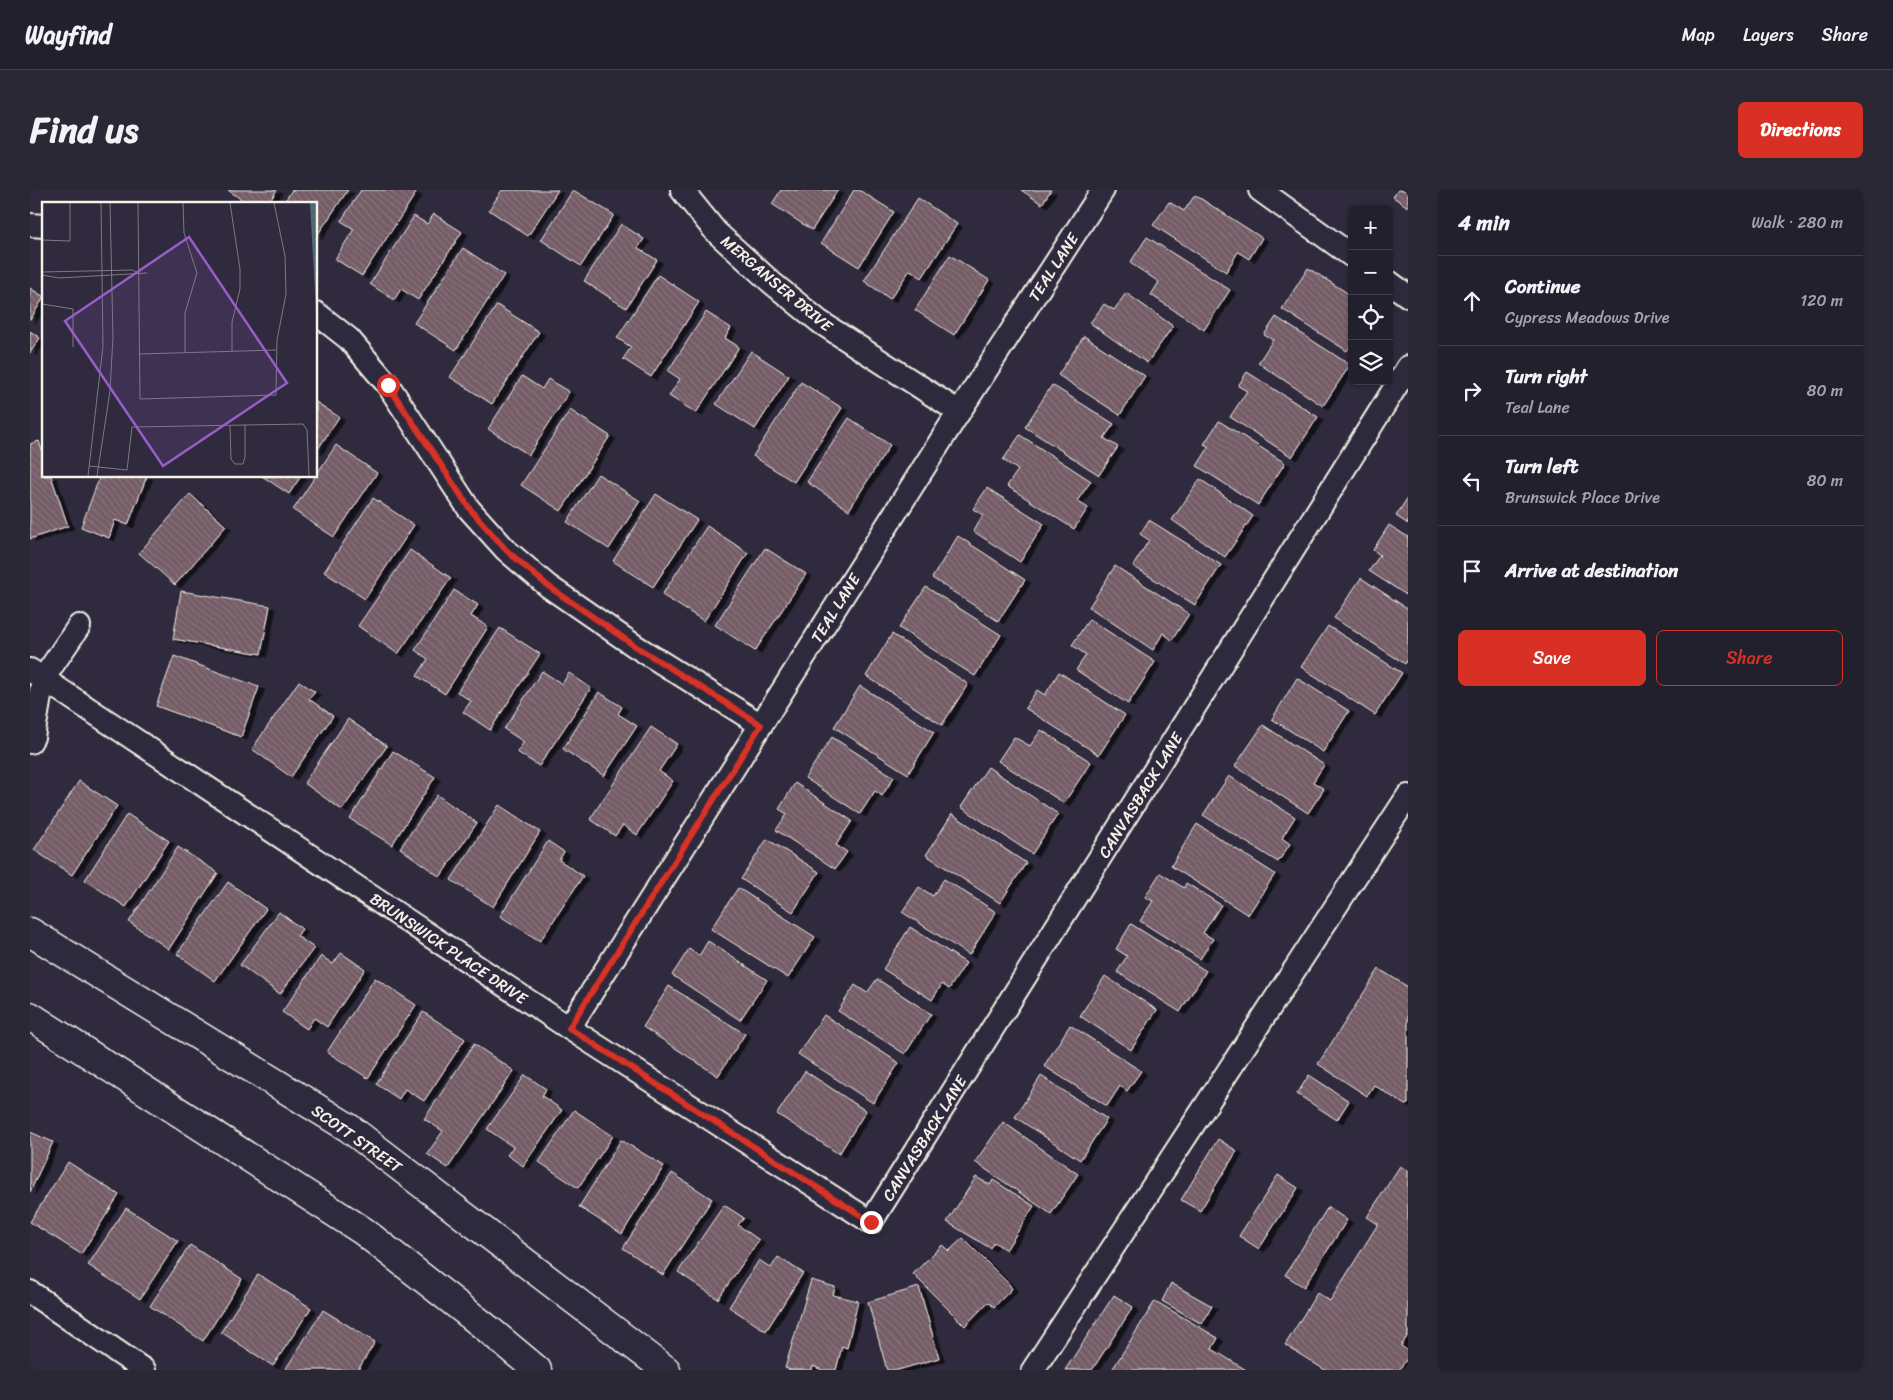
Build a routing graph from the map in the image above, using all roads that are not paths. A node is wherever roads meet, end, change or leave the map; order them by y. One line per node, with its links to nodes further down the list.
1 (682, 190): 9 (street, MERGANSER DRIVE)
2 (1103, 190): 9 (street, TEAL LANE)
3 (1260, 190): 4 (street)
4 (1348, 253)
5 (1393, 285): 6 (street)
6 (1408, 296)
7 (318, 316): 12 (street)
8 (1408, 367): 18 (street, CANVASBACK LANE)
9 (959, 412): 12 (street, TEAL LANE)
10 (79, 626): 11 (street)
11 (34, 678): 13 (street); 17 (street, BRUNSWICK PLACE DRIVE)
12 (761, 725): 17 (street, TEAL LANE)
13 (30, 742)
14 (1408, 796): 23 (street)
15 (30, 932): 22 (main road, SCOTT STREET)
16 (30, 1016): 21 (main road)
17 (569, 1028): 18 (street, BRUNSWICK PLACE DRIVE)
18 (871, 1222)
19 (30, 1292): 20 (street)
20 (144, 1370)
21 (537, 1370)
22 (666, 1370)
23 (1034, 1370)

